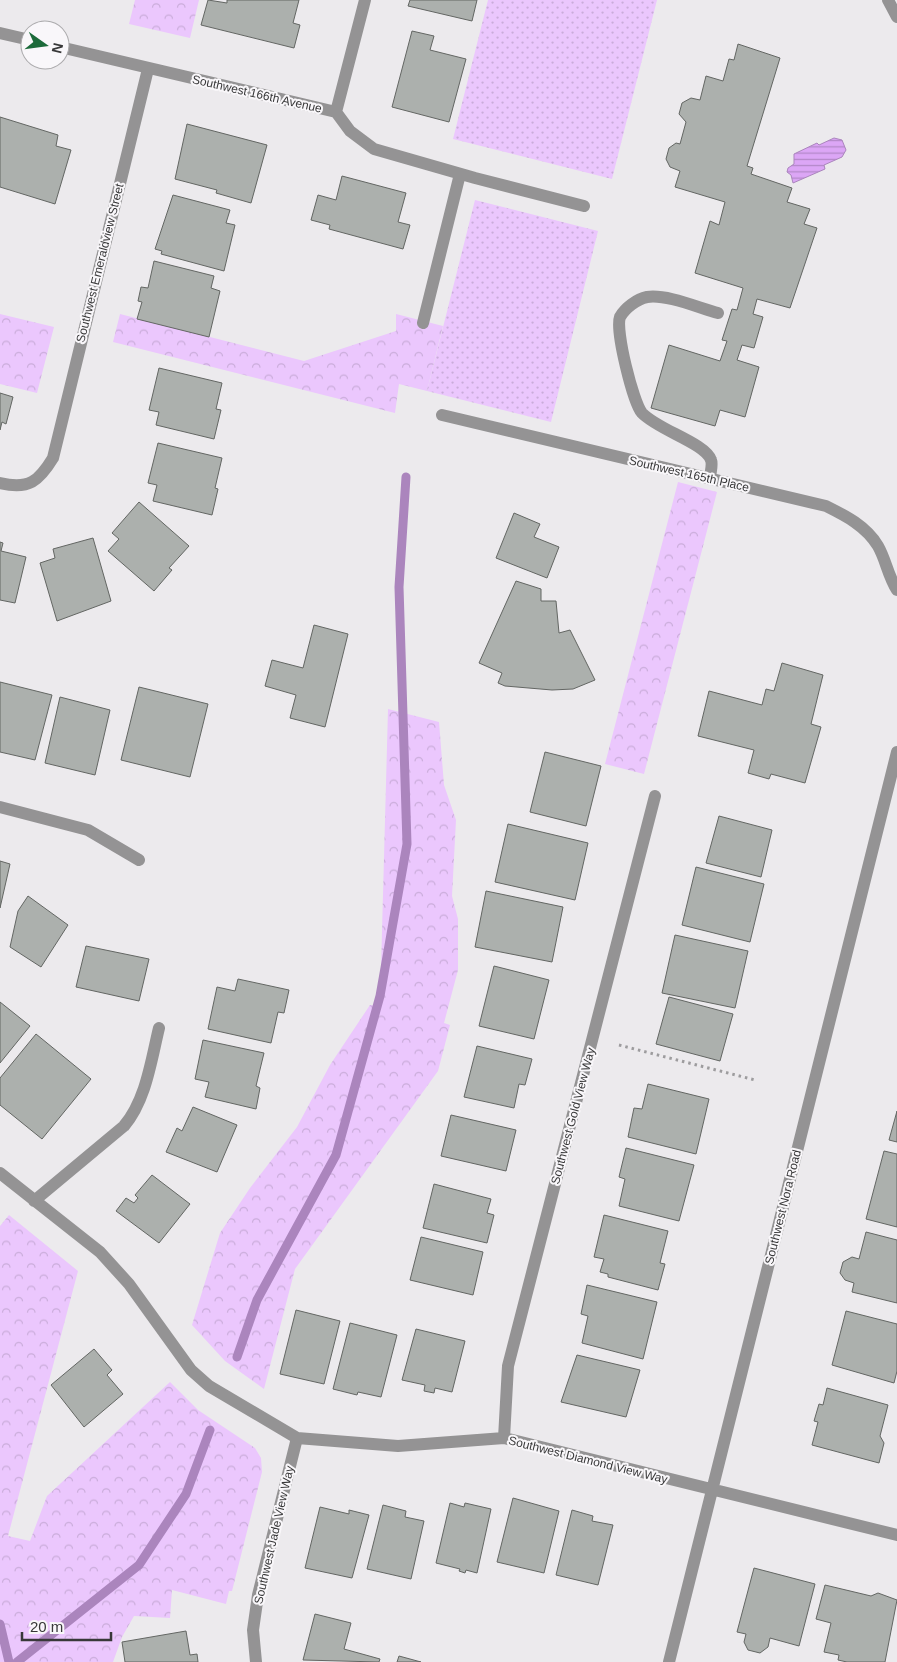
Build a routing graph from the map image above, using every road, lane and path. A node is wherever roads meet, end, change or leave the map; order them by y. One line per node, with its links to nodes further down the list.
1 (365, 0): 8 (street)
2 (888, 0): 3 (street)
3 (897, 17)
4 (0, 33): 5 (street)
5 (20, 38)
6 (70, 50): 7 (street, Southwest 166th Avenue)
7 (148, 69): 8 (street, Southwest 166th Avenue); 15 (street, Southwest Emeraldview Street)
8 (336, 112): 9 (street, Southwest 166th Avenue)
9 (460, 174): 10 (street, Southwest 166th Avenue); 12 (street)
10 (584, 206)
11 (718, 313): 14 (street)
12 (423, 323)
13 (442, 415): 14 (street, Southwest 165th Place)
14 (710, 479): 16 (street, Southwest 165th Place)
15 (0, 483)
16 (897, 590)
17 (897, 752): 28 (street, Southwest Nora Road)
18 (656, 796): 27 (street, Southwest Gold View Way)
19 (0, 807): 20 (street)
20 (139, 860)
21 (159, 1028): 25 (street)
22 (618, 1045): 23 (path)
23 (755, 1080)
24 (0, 1173): 25 (street, Southwest Diamond View Way)
25 (34, 1201): 26 (street, Southwest Diamond View Way)
26 (297, 1438): 27 (street, Southwest Diamond View Way); 30 (street, Southwest Jade View Way)
27 (504, 1438): 28 (street, Southwest Diamond View Way)
28 (712, 1491): 29 (street, Southwest Diamond View Way); 31 (street, Southwest Nora Road)
29 (897, 1536)
30 (256, 1662)
31 (669, 1662)

